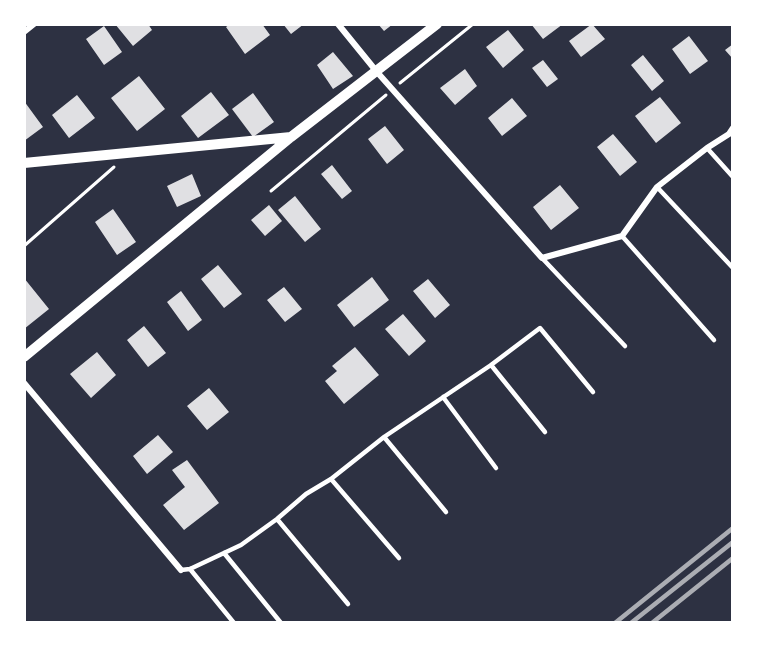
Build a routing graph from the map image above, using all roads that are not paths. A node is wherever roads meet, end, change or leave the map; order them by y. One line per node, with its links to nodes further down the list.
1 (34, 24): 4 (street)
2 (338, 24): 5 (street)
3 (437, 24): 5 (street)
4 (24, 32)
5 (377, 72): 7 (street); 13 (street)
6 (732, 132): 8 (street)
7 (291, 137): 9 (street); 17 (street)
8 (707, 148): 10 (lane); 11 (street)
9 (24, 163)
10 (733, 177)
11 (657, 187): 12 (street); 14 (lane)
12 (622, 236): 13 (street); 15 (lane)
13 (542, 258): 16 (lane)
14 (733, 268)
15 (714, 340)
16 (625, 346)
17 (24, 357)
18 (491, 365): 20 (lane); 21 (lane); 22 (lane)
19 (24, 383): 31 (street)
20 (593, 392)
21 (443, 397): 23 (lane); 24 (lane)
22 (545, 432)
23 (384, 437): 25 (lane); 26 (lane)
24 (496, 468)
25 (332, 479): 27 (lane); 29 (lane)
26 (446, 512)
27 (277, 519): 28 (lane); 32 (lane)
28 (224, 553): 30 (lane); 34 (lane)
29 (399, 558)
30 (190, 569): 31 (lane); 33 (lane)
31 (181, 570)
32 (348, 604)
33 (234, 623)
34 (281, 623)

